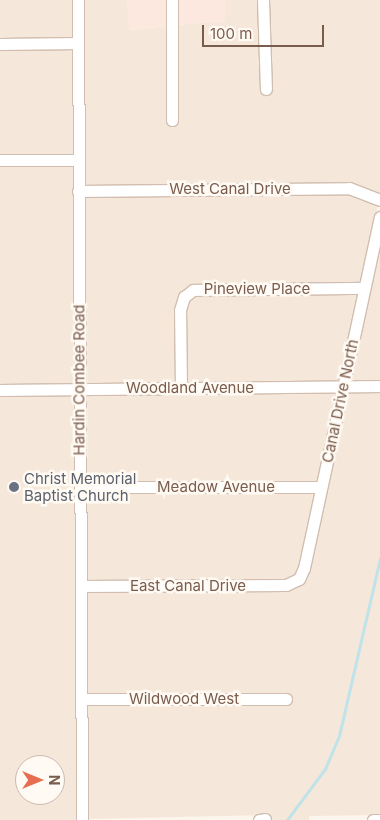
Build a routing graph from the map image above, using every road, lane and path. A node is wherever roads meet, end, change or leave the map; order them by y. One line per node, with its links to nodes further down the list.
1 (78, 0): 4 (street, Hardin Combee Road)
2 (172, 0): 7 (street)
3 (263, 0): 6 (street)
4 (78, 43): 5 (street); 9 (street, Hardin Combee Road)
5 (0, 44)
6 (266, 89)
7 (172, 120)
8 (0, 160): 9 (street)
9 (78, 160): 10 (street, Hardin Combee Road)
10 (78, 191): 11 (street, West Canal Drive); 16 (street, Hardin Combee Road)
11 (380, 200)
12 (380, 218): 13 (street, Canal Drive North)
13 (364, 288): 15 (street, Canal Drive North); 17 (street, Pineview Place)
14 (380, 386): 15 (street, Woodland Avenue)
15 (343, 387): 17 (street, Woodland Avenue); 19 (street, Canal Drive North)
16 (79, 388): 17 (street, Woodland Avenue); 18 (street, Woodland Avenue); 20 (street, Hardin Combee Road)
17 (181, 388)
18 (0, 390)
19 (321, 487): 20 (street, Meadow Avenue); 21 (street, Canal Drive North)
20 (80, 488): 22 (street, Hardin Combee Road)
21 (294, 582): 22 (street, East Canal Drive)
22 (81, 586): 23 (street, Hardin Combee Road)
23 (81, 699): 24 (street, Wildwood West); 26 (street, Hardin Combee Road)
24 (286, 699)
25 (265, 819): 27 (street)
26 (82, 820)
27 (258, 820)
28 (373, 820): 29 (street)
29 (380, 820)

